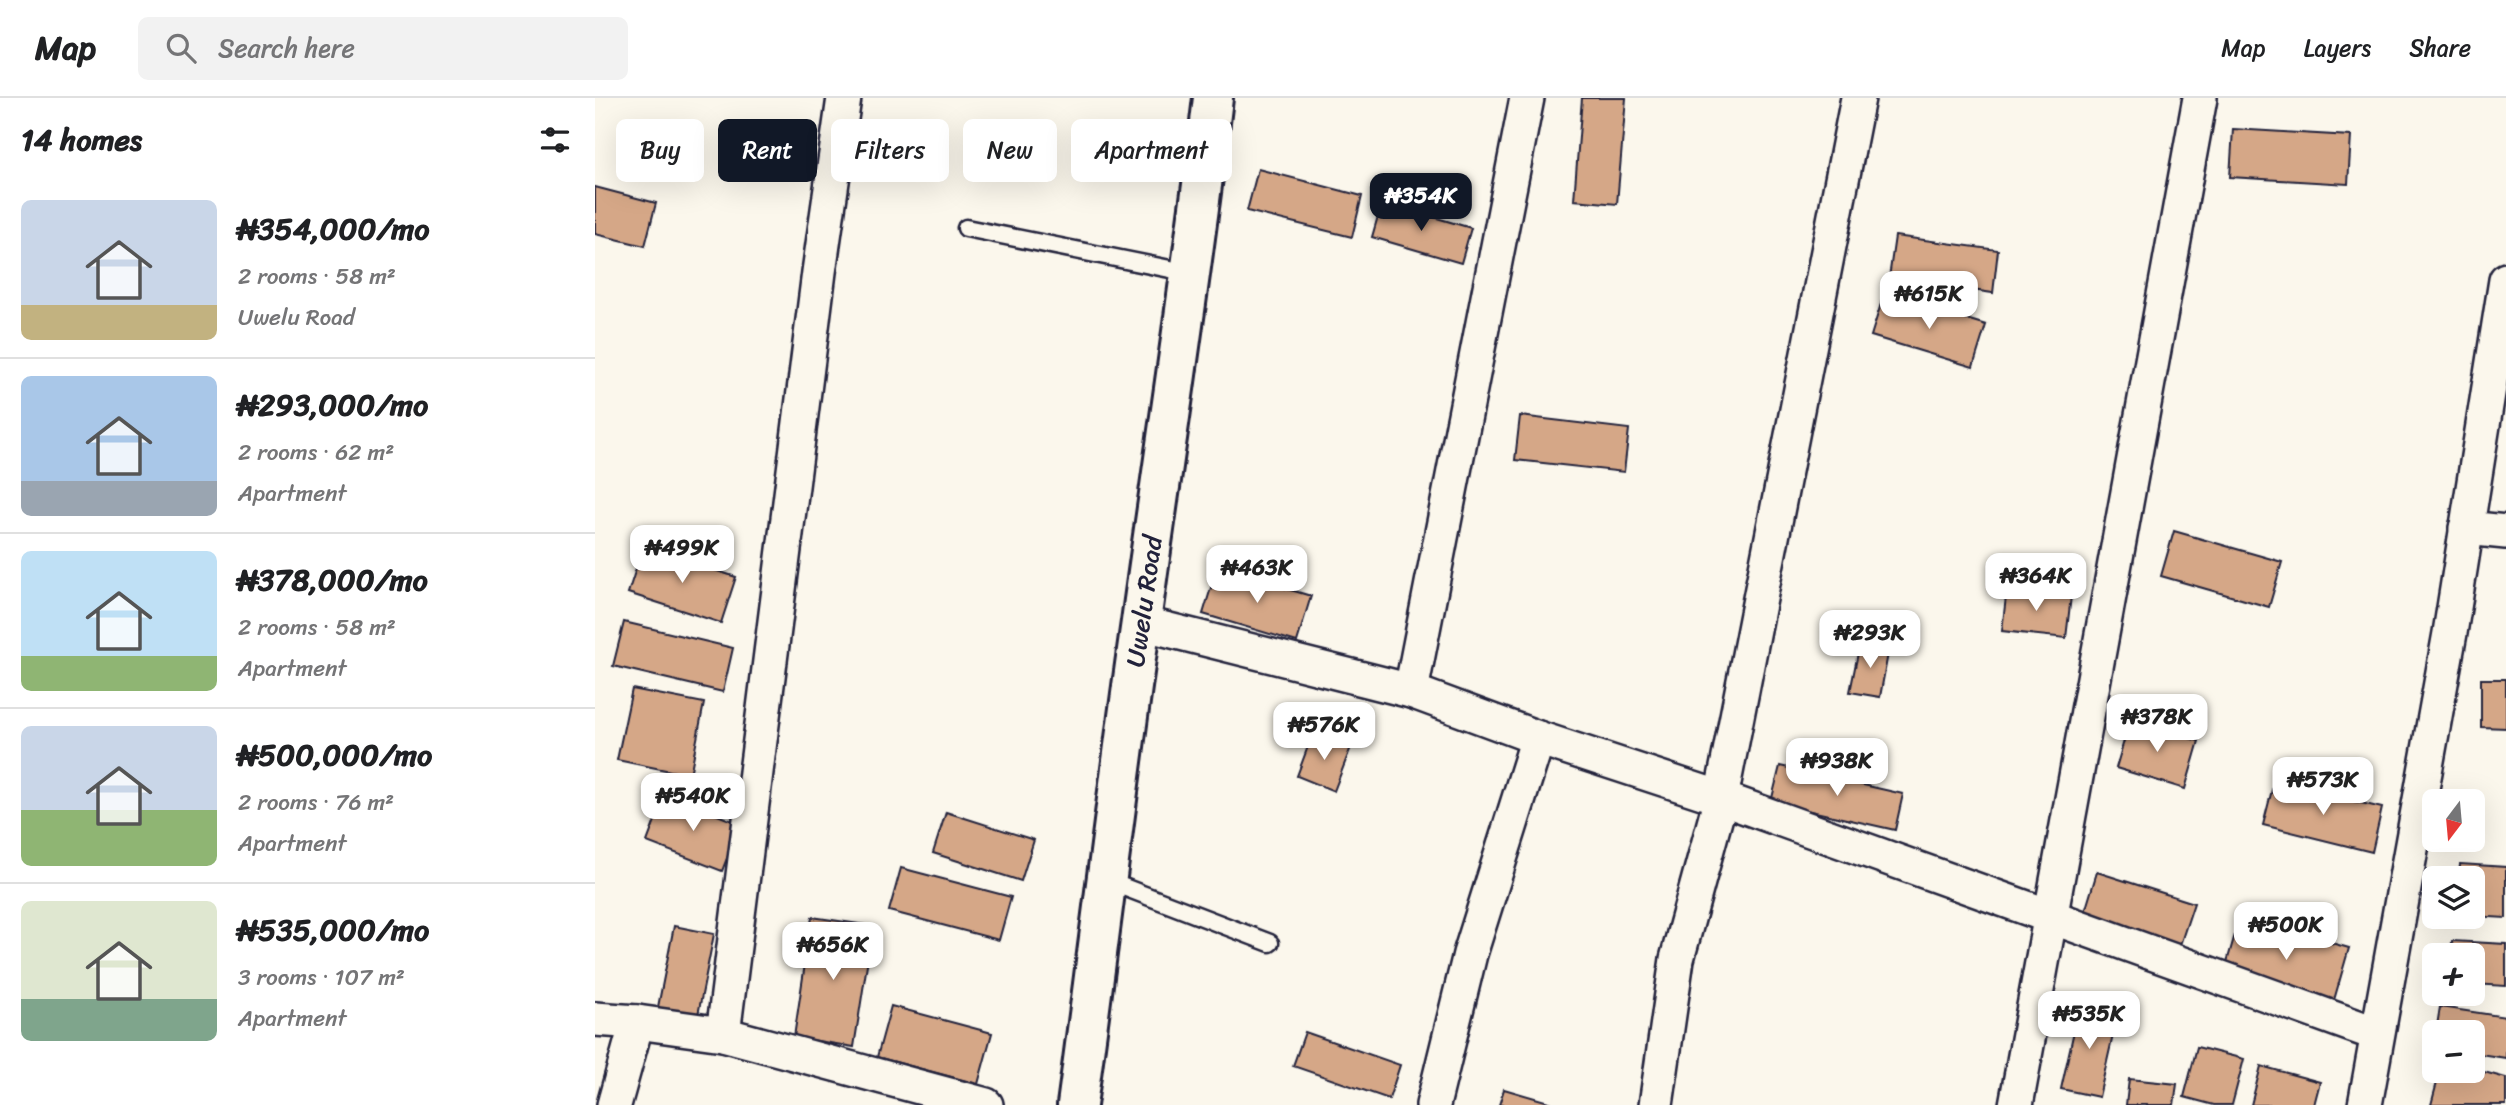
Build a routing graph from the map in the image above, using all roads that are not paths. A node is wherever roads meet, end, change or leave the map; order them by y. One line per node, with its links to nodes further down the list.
1 (844, 98): 20 (street)
2 (1213, 98): 7 (street, Uwelu Road)
3 (1527, 98): 12 (street)
4 (1858, 98): 14 (street)
5 (2200, 98): 16 (street)
6 (966, 228): 7 (lane)
7 (1192, 273): 11 (street, Uwelu Road)
8 (2506, 280): 9 (street)
9 (2466, 528): 10 (street); 21 (street)
10 (2506, 532)
11 (1141, 624): 12 (street); 15 (street, Uwelu Road)
12 (1411, 691): 13 (street)
13 (1538, 738): 14 (street); 25 (street)
14 (1721, 798): 16 (street); 26 (street)
15 (1108, 881): 17 (lane); 24 (street, Uwelu Road)
16 (2052, 917): 21 (street); 27 (street)
17 (1270, 943)
18 (595, 1019): 19 (street)
19 (637, 1022): 20 (street); 22 (street)
20 (723, 1034): 23 (street)
21 (2377, 1034): 28 (street)
22 (614, 1105)
23 (986, 1105)
24 (1077, 1105)
25 (1433, 1105)
26 (1656, 1105)
27 (2016, 1105)
28 (2365, 1105)

